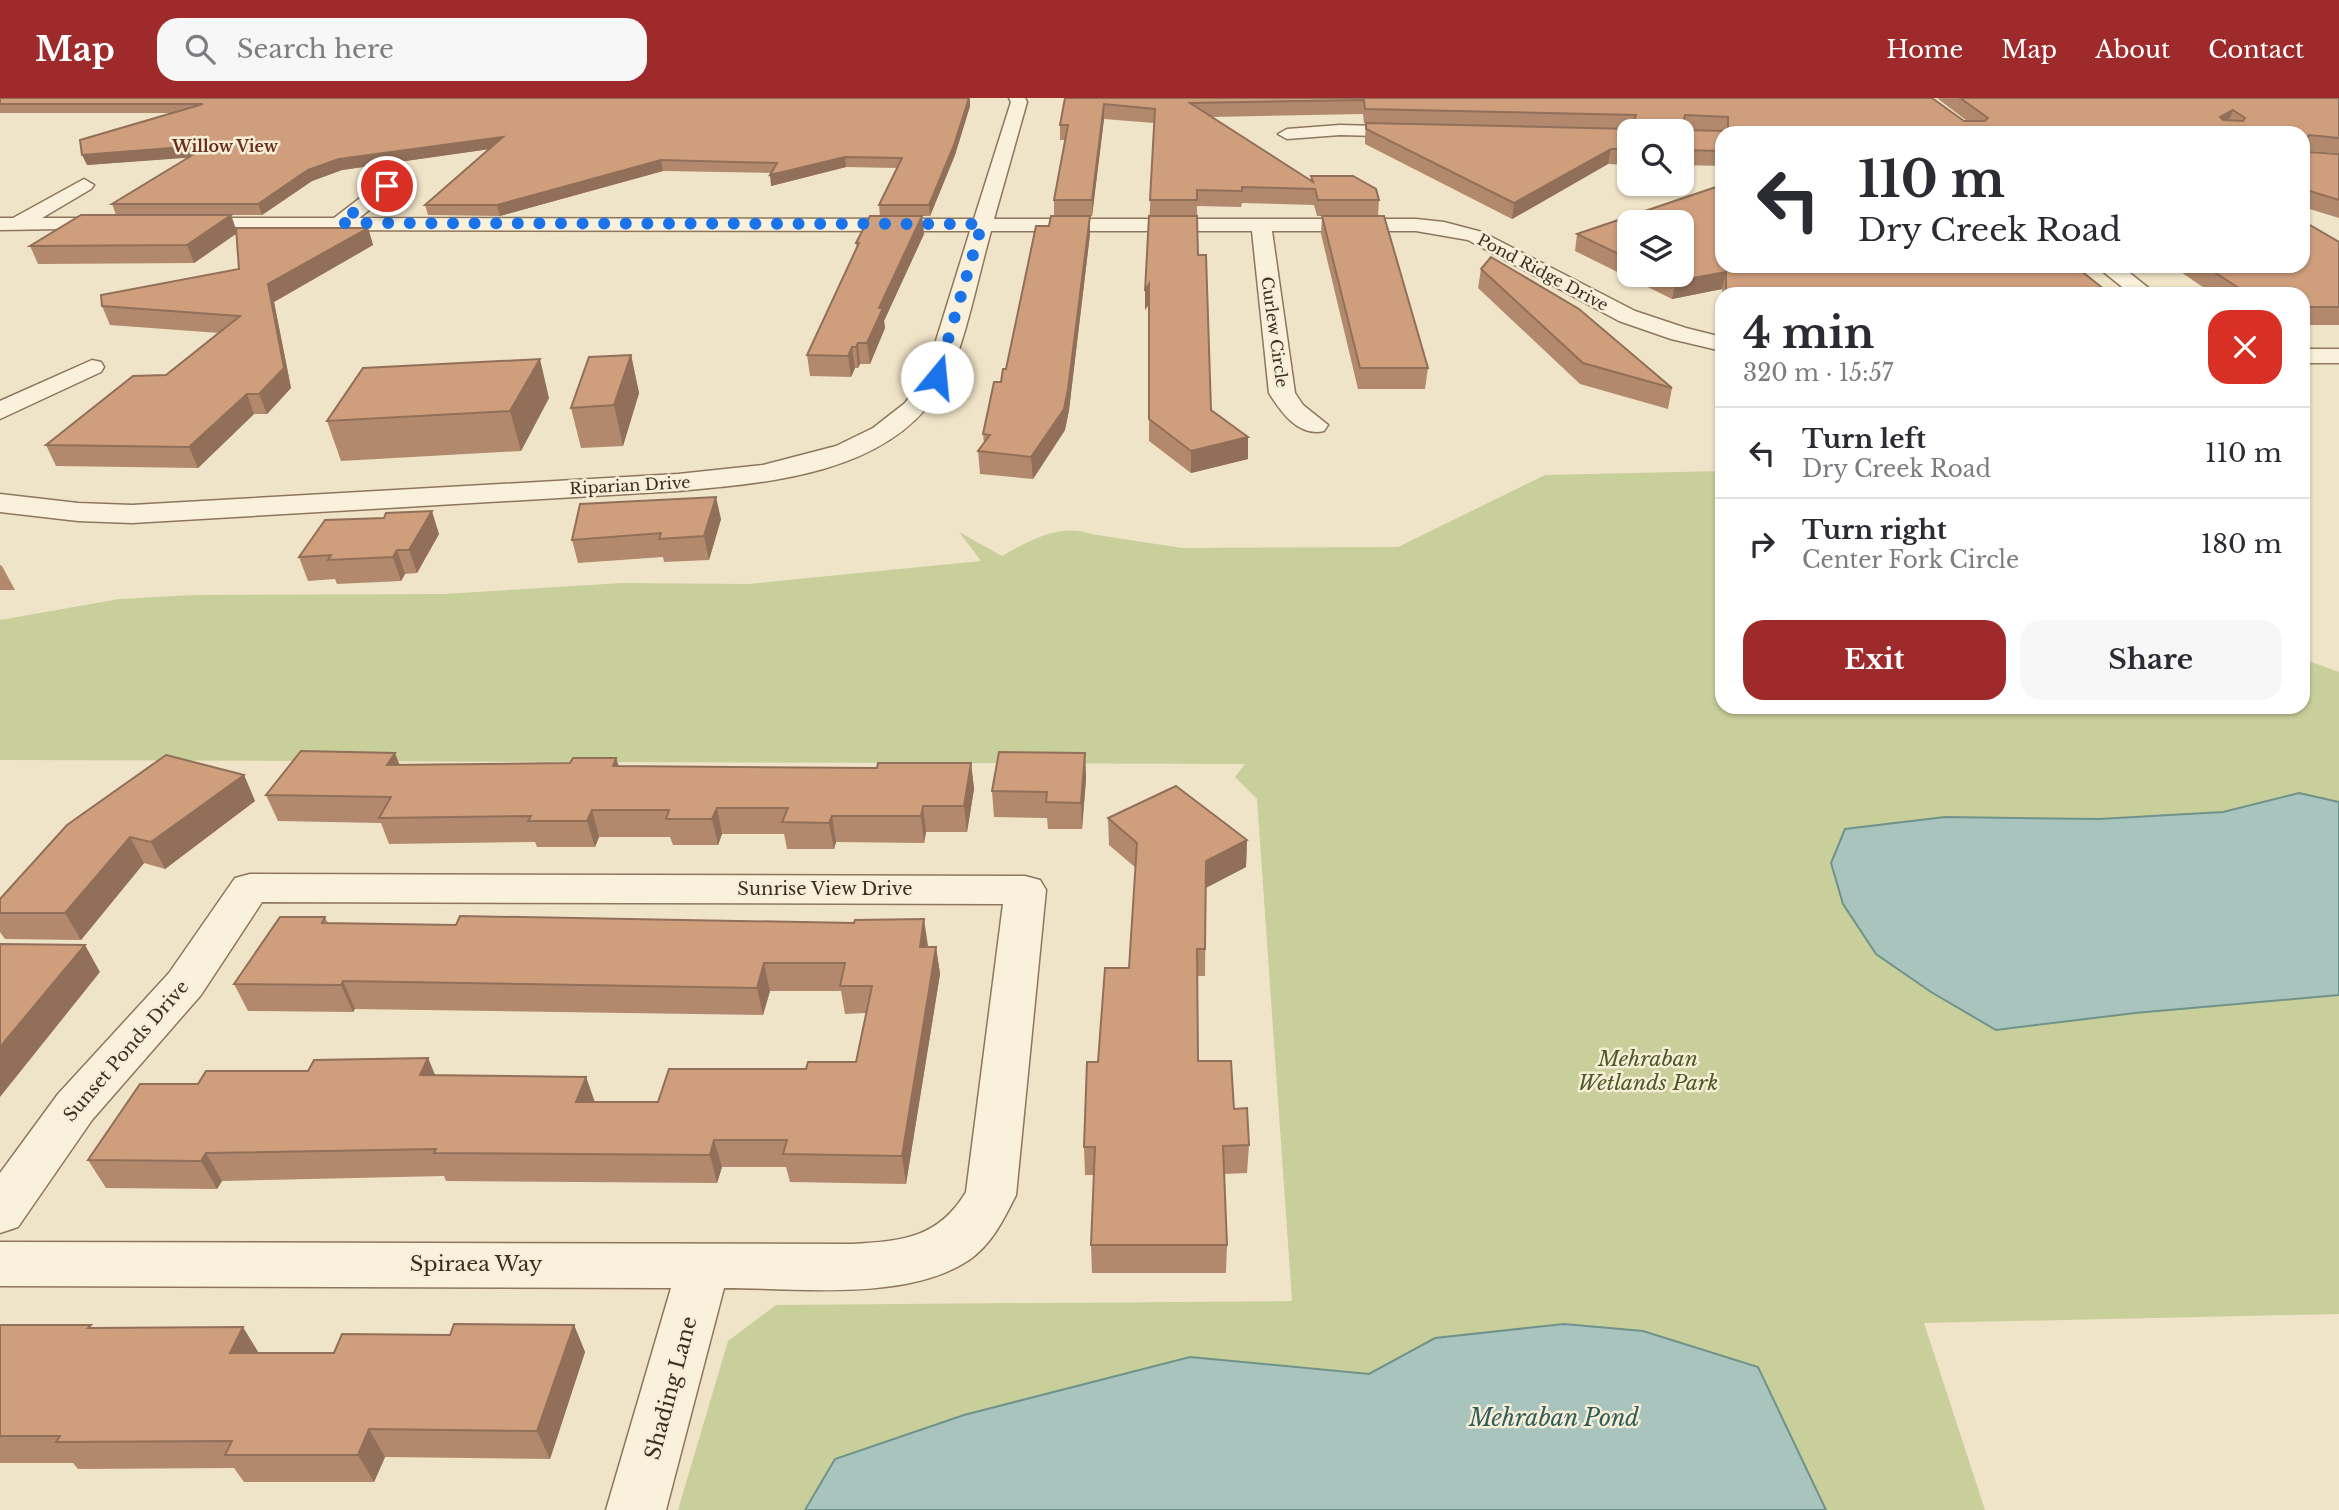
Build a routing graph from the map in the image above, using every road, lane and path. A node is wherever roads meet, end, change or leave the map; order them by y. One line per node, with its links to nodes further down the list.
1 (1017, 98): 12 (street, Riparian Drive)
2 (1436, 132): 3 (street)
3 (1287, 134)
4 (84, 186): 9 (street)
5 (387, 186): 7 (street)
6 (673, 205): 8 (street)
7 (340, 223): 8 (street, Pond Ridge Drive); 11 (street, Pond Ridge Drive)
8 (659, 223): 12 (street, Pond Ridge Drive)
9 (8, 224): 10 (street)
10 (138, 224)
11 (165, 224)
12 (982, 224): 13 (street, Pond Ridge Drive); 22 (street, Riparian Drive)
13 (1261, 224): 16 (street, Pond Ridge Drive); 21 (street, Curlew Circle)
14 (2116, 273): 15 (street)
15 (2136, 287)
16 (1715, 342)
17 (2310, 356): 18 (street)
18 (2339, 356)
19 (92, 367): 20 (street)
20 (0, 411)
21 (1315, 425)
22 (0, 503)
23 (250, 888): 24 (street, Sunset Ponds Drive); 25 (street, Sunrise View Drive)
24 (0, 1212)
25 (948, 1245): 27 (street, Spiraea Way)
26 (0, 1264): 27 (street, Spiraea Way)
27 (705, 1265): 28 (street, Shading Lane)
28 (636, 1510)

